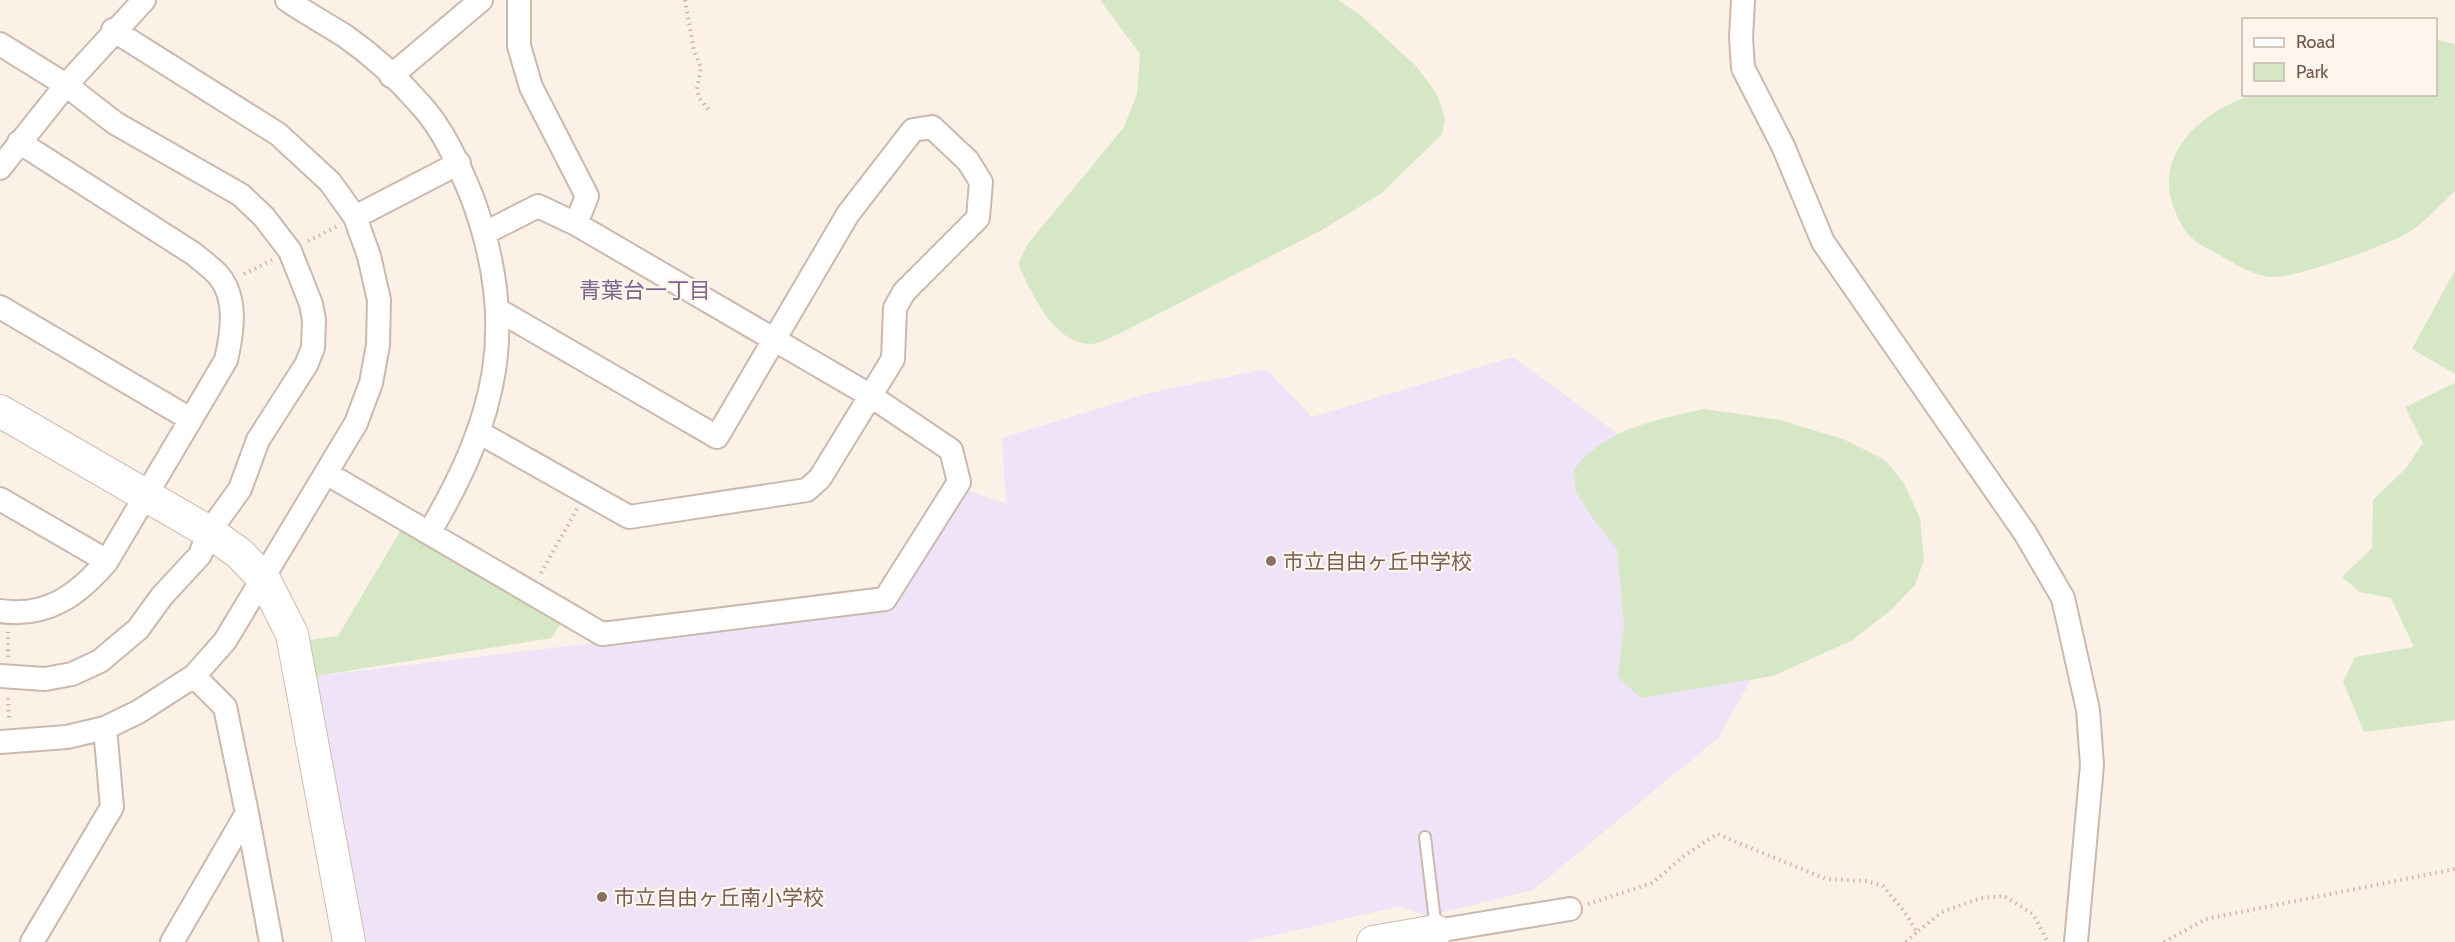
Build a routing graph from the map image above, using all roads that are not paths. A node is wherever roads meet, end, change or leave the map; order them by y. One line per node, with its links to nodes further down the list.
1 (144, 0): 6 (street)
2 (481, 0): 8 (street)
3 (519, 0): 14 (street)
4 (1743, 0): 44 (street)
5 (299, 3): 8 (street)
6 (113, 30): 9 (street); 13 (street)
7 (8, 49): 9 (street)
8 (391, 76): 11 (street)
9 (66, 85): 10 (street); 26 (street)
10 (19, 142): 12 (street); 21 (street)
11 (459, 163): 13 (street); 15 (street)
12 (0, 168)
13 (355, 217): 23 (street)
14 (576, 224): 15 (street); 18 (street)
15 (485, 233): 17 (street)
16 (0, 307): 21 (street)
17 (498, 310): 18 (street); 22 (street)
18 (774, 340): 19 (street); 19 (street)
19 (871, 396): 22 (street); 27 (street)
20 (0, 411): 24 (street)
21 (190, 419): 24 (street)
22 (480, 432): 27 (street)
23 (326, 473): 27 (street); 29 (street)
24 (145, 495): 26 (street); 28 (street)
25 (0, 499): 28 (street)
26 (209, 532): 29 (street); 31 (street)
27 (429, 533)
28 (107, 561): 30 (street)
29 (264, 579): 32 (street); 42 (street)
30 (0, 611)
31 (0, 676)
32 (194, 676): 33 (street); 35 (street)
33 (105, 728): 34 (street); 39 (street)
34 (4, 748)
35 (248, 813): 40 (street); 41 (street)
36 (1425, 837): 38 (lane)
37 (1570, 909): 38 (street)
38 (1436, 931): 43 (street)
39 (32, 942)
40 (172, 942)
41 (271, 942)
42 (349, 942)
43 (1373, 942)
44 (2076, 942)

